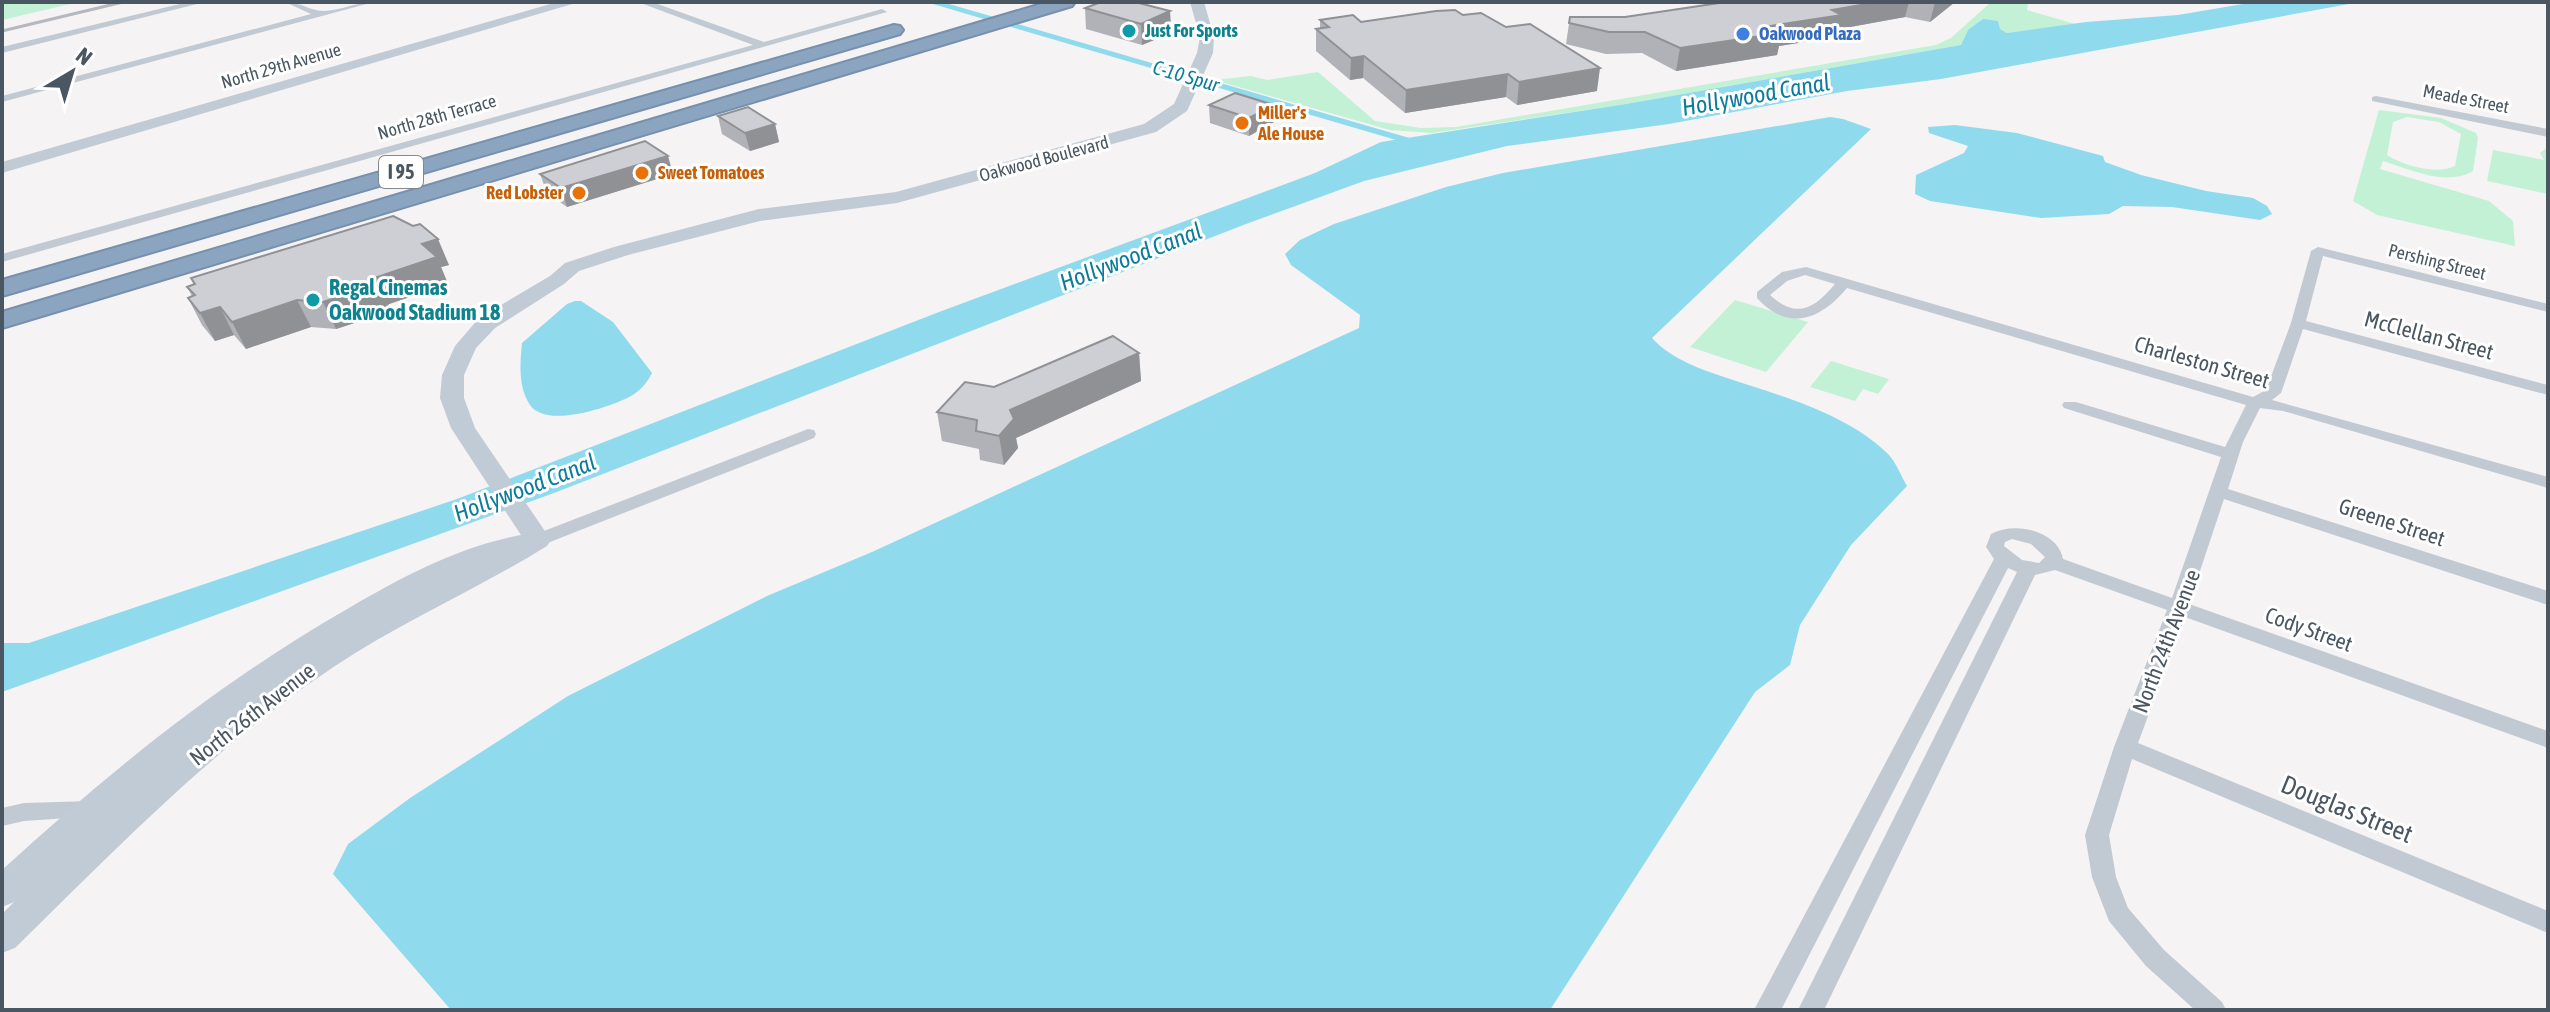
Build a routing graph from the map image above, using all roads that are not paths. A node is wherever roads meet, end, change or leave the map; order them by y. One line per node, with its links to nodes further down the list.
1 (200, 2): 16 (street)
2 (290, 2): 12 (street)
3 (369, 2): 12 (street)
4 (548, 2): 22 (street, North 29th Avenue)
5 (572, 2): 23 (street, North 29th Avenue)
6 (643, 2): 15 (street)
7 (1041, 2): 10 (highway)
8 (1066, 2): 10 (highway, I 95)
9 (1197, 2): 42 (street, Oakwood Boulevard)
10 (1008, 10): 13 (highway, I 95); 13 (highway)
11 (882, 12): 15 (street, North 28th Terrace)
12 (321, 15): 18 (street)
13 (966, 24): 20 (highway, I 95); 29 (highway); 30 (highway)
14 (911, 25): 17 (highway, I 95)
15 (763, 45): 25 (street, North 28th Terrace)
16 (2, 50)
17 (799, 57): 26 (highway); 28 (highway, I 95)
18 (2, 99)
19 (2376, 99): 21 (street, Meade Street)
20 (698, 111): 32 (highway, I 95); 34 (highway)
21 (2548, 133)
22 (2, 159)
23 (2, 168)
24 (2318, 251): 31 (street, Pershing Street); 33 (street, North 24th Avenue)
25 (2, 258)
26 (2, 270)
27 (1844, 282): 27 (street, Charleston Street); 36 (street, Charleston Street)
28 (2, 288)
29 (2, 297)
30 (2, 308)
31 (2548, 308)
32 (2, 320)
33 (2298, 323): 35 (street, McClellan Street); 36 (street, North 24th Avenue)
34 (2, 335)
35 (2548, 390)
36 (2255, 403): 39 (street, North 24th Avenue); 40 (street, Charleston Street)
37 (2070, 405): 39 (street)
38 (808, 434): 42 (street, North 26th Avenue)
39 (2232, 455): 41 (street, North 24th Avenue)
40 (2548, 483)
41 (2220, 492): 46 (street, Greene Street); 47 (street, North 24th Avenue)
42 (538, 540): 50 (street, North 26th Avenue); 52 (street, North 26th Avenue)
43 (2004, 558): 44 (street); 45 (street); 56 (street)
44 (2053, 562): 45 (street); 47 (street, Cody Street)
45 (2029, 568): 57 (street)
46 (2548, 598)
47 (2179, 608): 48 (street, Cody Street); 49 (street, North 24th Avenue)
48 (2548, 740)
49 (2125, 747): 54 (street, Douglas Street); 58 (street, North 24th Avenue)
50 (90, 810): 51 (street); 52 (street); 53 (street, North 26th Avenue)
51 (2, 817)
52 (128, 817): 55 (street, North 26th Avenue)
53 (2, 892)
54 (2548, 922)
55 (2, 937)
56 (1767, 1010)
57 (1811, 1010)
58 (2213, 1010)

